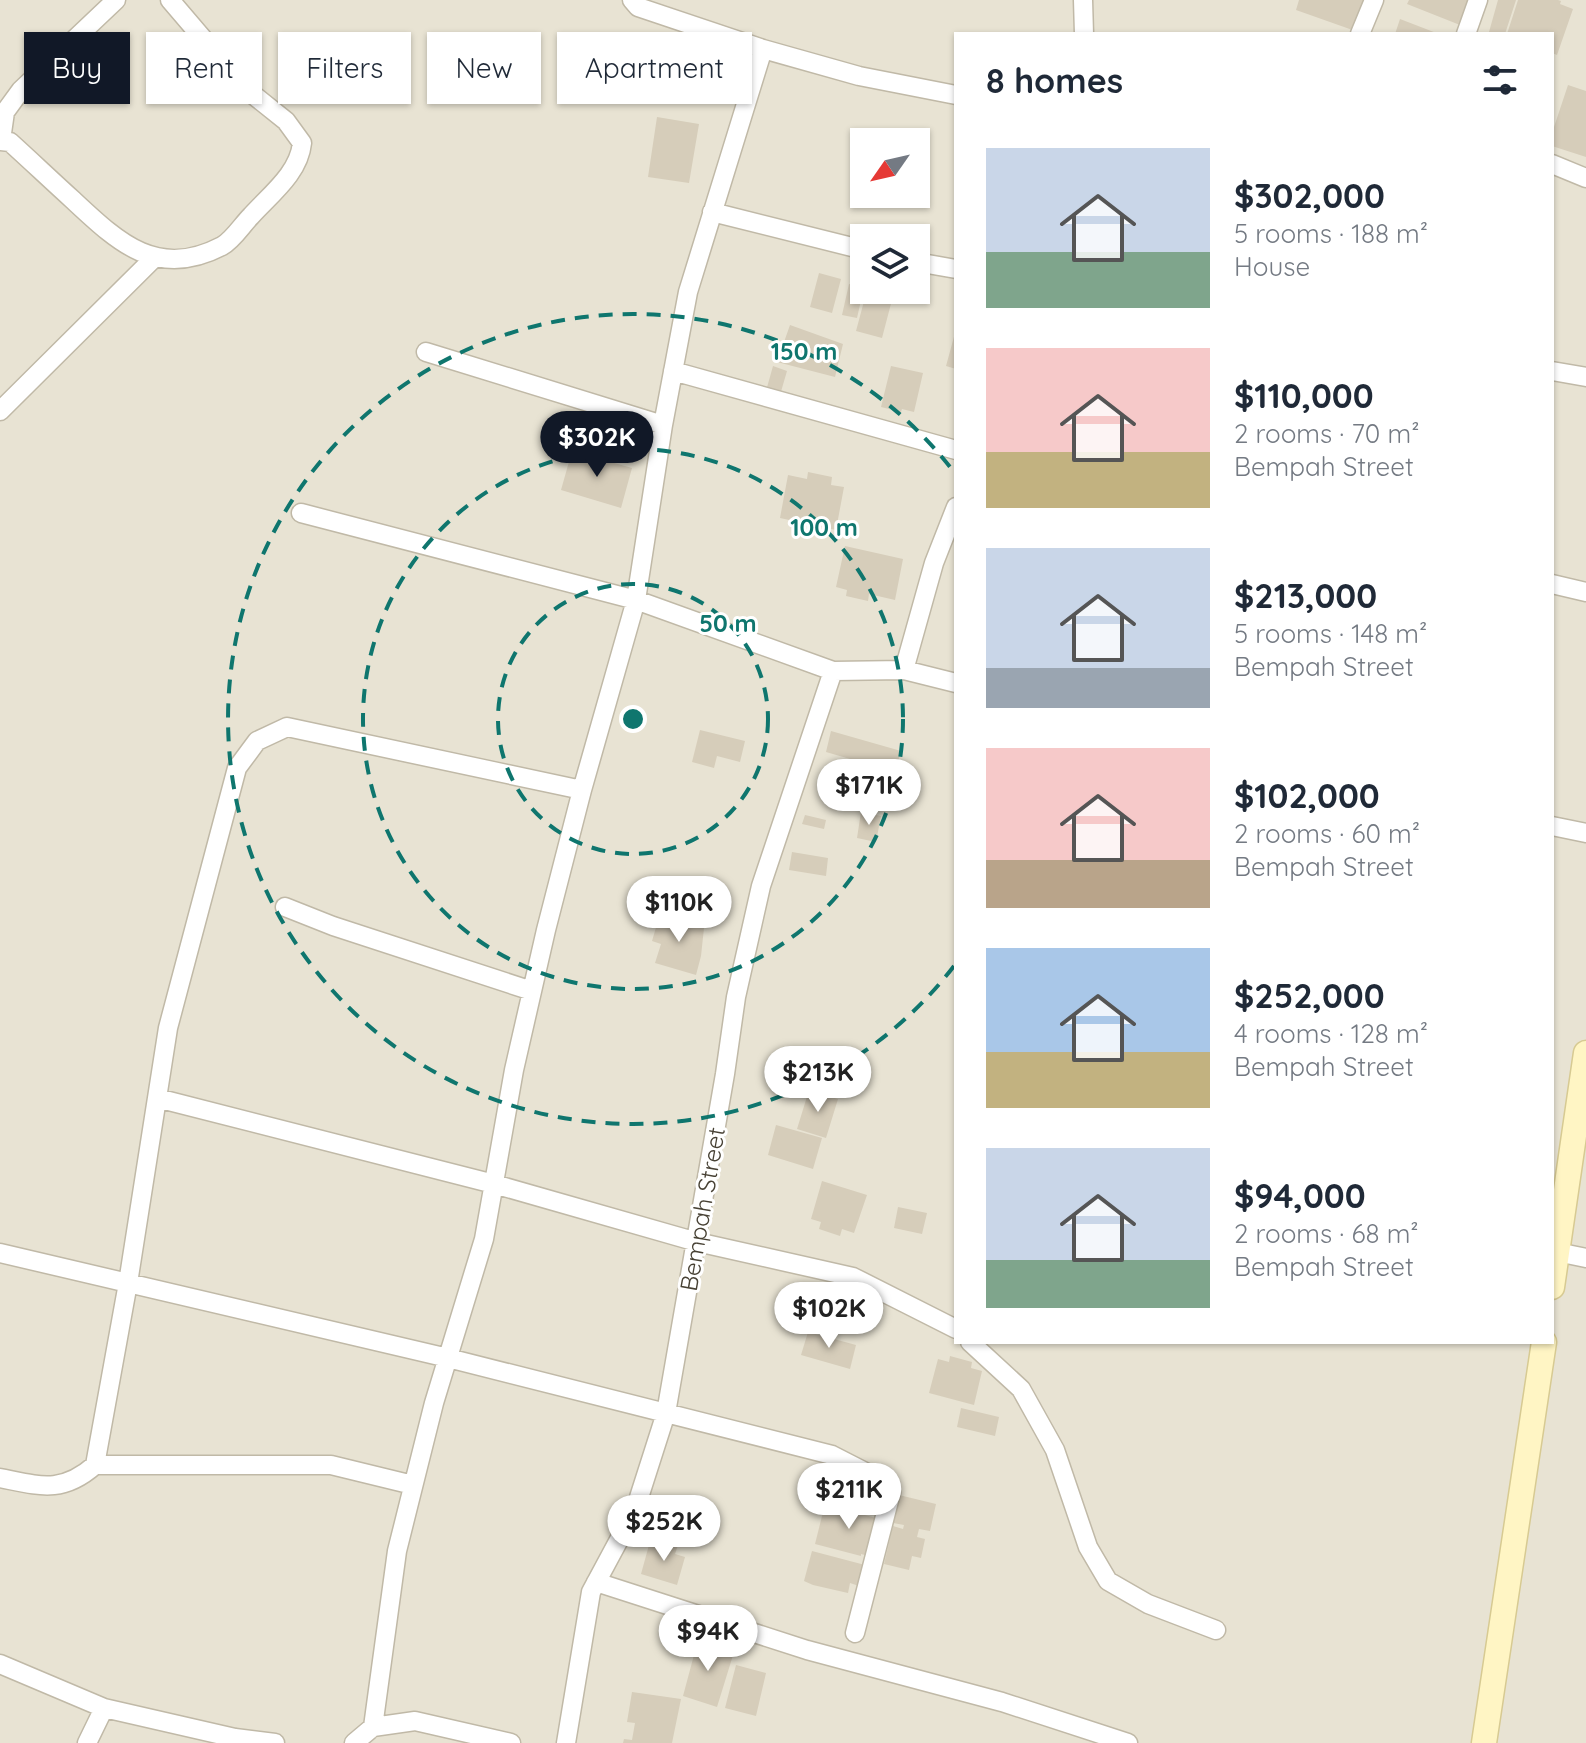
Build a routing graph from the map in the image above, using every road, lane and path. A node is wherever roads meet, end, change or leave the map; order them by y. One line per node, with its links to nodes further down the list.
1 (116, 0): 12 (street)
2 (170, 0): 17 (street)
3 (632, 0): 10 (street)
4 (1083, 0): 7 (street)
5 (1374, 0): 8 (street)
6 (1478, 0): 9 (street)
7 (1084, 32)
8 (1361, 32)
9 (1467, 32)
10 (763, 49): 11 (street); 15 (street)
11 (954, 95)
12 (0, 140): 17 (street)
13 (1554, 165): 14 (street)
14 (1586, 178)
15 (712, 212): 16 (street); 21 (street)
16 (850, 246)
17 (155, 257): 24 (street)
18 (930, 264): 19 (street)
19 (954, 269)
20 (426, 352): 25 (street)
21 (673, 371): 25 (street); 26 (street)
22 (1554, 371): 23 (street)
23 (1586, 377)
24 (0, 411)
25 (663, 425): 31 (street)
26 (954, 449)
27 (954, 512): 32 (street)
28 (301, 513): 31 (street)
29 (1554, 584): 30 (street)
30 (1586, 592)
31 (636, 600): 33 (street); 35 (street)
32 (904, 670): 33 (street); 34 (street)
33 (833, 671): 44 (street, Bempah Street)
34 (954, 682)
35 (582, 790): 39 (street); 41 (street)
36 (1554, 826): 37 (street)
37 (1586, 833)
38 (285, 907): 39 (street)
39 (532, 991): 42 (street)
40 (1586, 1053): 43 (street)
41 (157, 1098): 42 (street); 48 (street)
42 (494, 1184): 44 (street); 52 (street)
43 (1556, 1240): 46 (street); 47 (street)
44 (697, 1242): 49 (street); 53 (street, Bempah Street)
45 (0, 1253): 48 (street)
46 (1586, 1258)
47 (1554, 1264)
48 (128, 1283): 52 (street); 54 (street)
49 (954, 1328)
50 (972, 1344): 58 (street)
51 (1544, 1344): 70 (street)
52 (448, 1358): 53 (street); 56 (street)
53 (666, 1413): 57 (street, Bempah Street); 59 (street)
54 (95, 1465): 55 (street); 56 (street)
55 (0, 1478)
56 (413, 1485): 62 (street)
57 (596, 1582): 68 (street, Bempah Street); 69 (street)
58 (1216, 1630)
59 (855, 1633)
60 (0, 1664): 61 (street)
61 (104, 1708): 63 (street); 64 (street)
62 (373, 1727): 66 (street); 67 (street)
63 (235, 1740): 65 (street)
64 (87, 1743)
65 (275, 1743)
66 (354, 1743)
67 (511, 1743)
68 (566, 1743)
69 (1128, 1743)
70 (1484, 1743)

